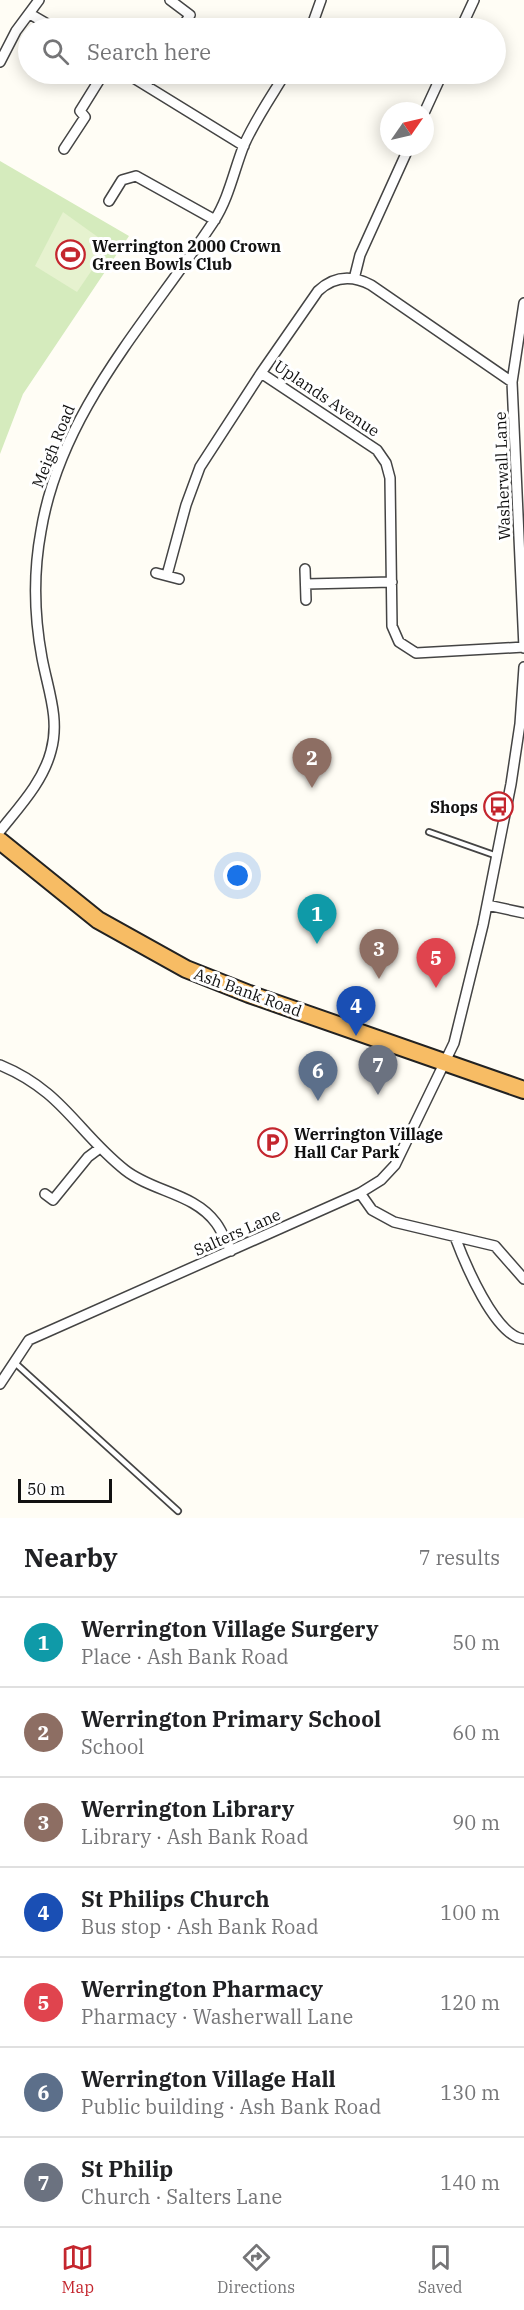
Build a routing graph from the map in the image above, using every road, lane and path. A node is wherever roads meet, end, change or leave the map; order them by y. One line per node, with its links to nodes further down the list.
1 (39, 0): 5 (street)
2 (170, 0): 8 (street)
3 (321, 0): 9 (street)
4 (474, 0): 10 (street)
5 (30, 14): 6 (street); 7 (street)
6 (27, 18)
7 (37, 18)
8 (188, 18)
9 (315, 18)
10 (466, 18)
11 (18, 29): 12 (street)
12 (0, 62)
13 (97, 84): 19 (street)
14 (279, 84): 18 (street, Meigh Road)
15 (437, 84): 17 (street)
16 (146, 85): 18 (street)
17 (429, 102)
18 (244, 146): 22 (street, Meigh Road)
19 (64, 149)
20 (405, 156): 23 (street)
21 (109, 201): 22 (street)
22 (214, 220): 37 (street, Meigh Road)
23 (354, 279): 25 (street, Uplands Avenue); 26 (street)
24 (524, 306): 26 (street, Washerwall Lane)
25 (261, 373): 29 (street); 32 (street, Uplands Avenue)
26 (512, 382): 30 (street, Washerwall Lane)
27 (305, 569): 33 (street)
28 (156, 573): 29 (street)
29 (167, 575): 31 (street)
30 (522, 576): 35 (street, Washerwall Lane)
31 (179, 579)
32 (392, 582): 33 (street); 35 (street, Uplands Avenue)
33 (306, 584): 34 (street)
34 (306, 600)
35 (524, 647)
36 (524, 667): 40 (street)
37 (0, 831)
38 (429, 832): 40 (lane)
39 (0, 841): 43 (highway, Ash Bank Road)
40 (497, 856): 41 (street)
41 (487, 905): 42 (street); 43 (street)
42 (524, 913)
43 (444, 1062): 45 (highway, Ash Bank Road); 47 (street, Salters Lane)
44 (0, 1065): 46 (street)
45 (524, 1090)
46 (100, 1148): 48 (street); 50 (street)
47 (360, 1192): 49 (street); 50 (street, Salters Lane)
48 (45, 1194)
49 (455, 1237): 51 (street); 52 (street)
50 (231, 1251): 53 (street, Salters Lane)
51 (524, 1279)
52 (524, 1339)
53 (14, 1362): 54 (street, Salters Lane); 55 (lane)
54 (0, 1384)
55 (178, 1511)

